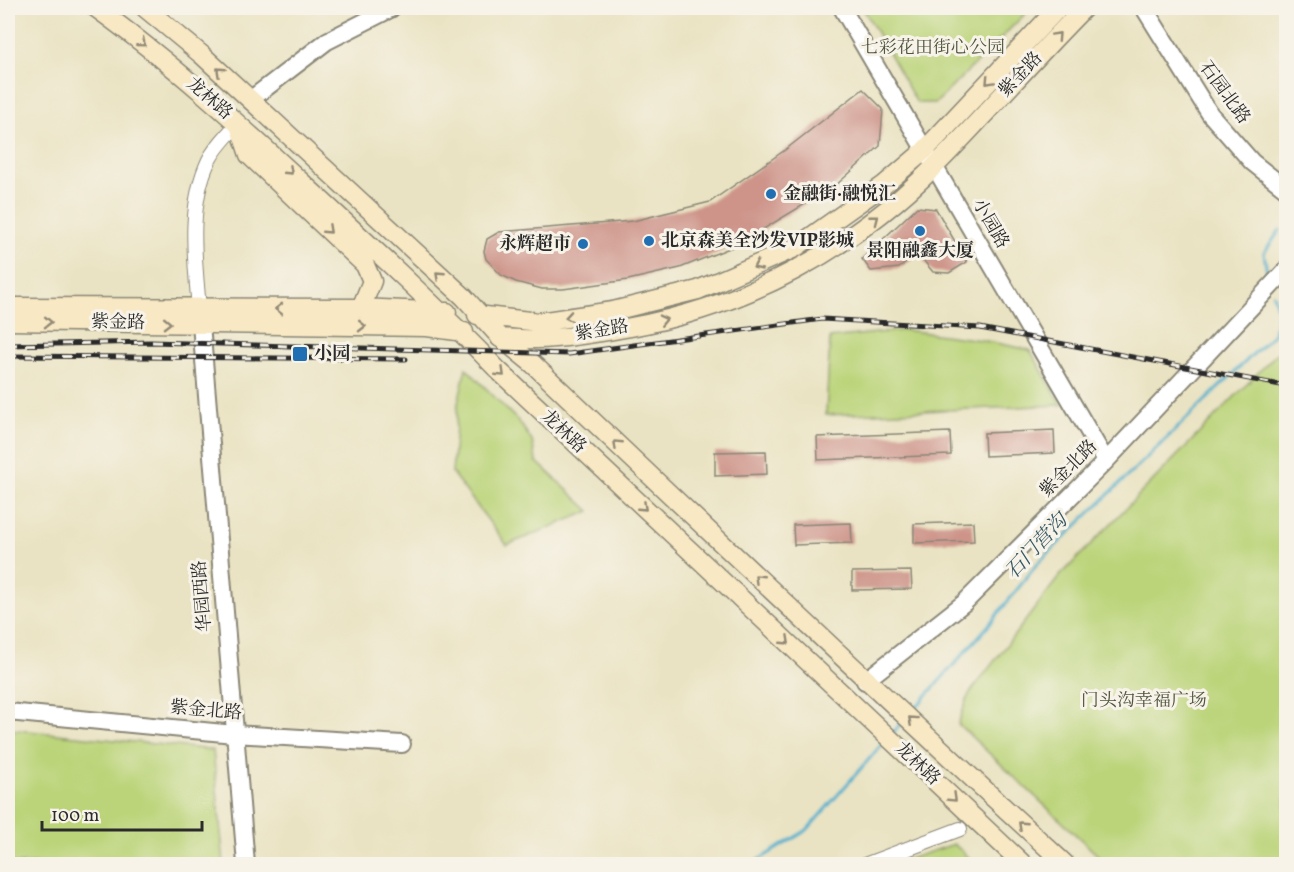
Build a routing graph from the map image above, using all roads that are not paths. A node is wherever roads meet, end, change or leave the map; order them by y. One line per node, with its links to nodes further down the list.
1 (96, 8): 9 (main road, 龙林路, one-way to 9)
2 (145, 8): 8 (main road, 龙林路, one-way to 2)
3 (392, 8): 8 (street)
4 (842, 8): 10 (street, 小园路)
5 (1058, 8): 10 (main road, 紫金路, one-way to 10)
6 (1084, 8): 11 (main road, 紫金路, one-way to 6)
7 (1144, 8): 12 (street, 石园北路)
8 (250, 100): 17 (main road, 龙林路, one-way to 8)
9 (238, 123): 15 (main road, one-way to 15); 16 (main road, 龙林路, one-way to 16); 18 (street, 华园西路)
10 (924, 151): 11 (street, 小园路); 17 (main road, 紫金路, one-way to 17)
11 (934, 167): 21 (main road, 紫金路, one-way to 11); 22 (street, 小园路)
12 (1287, 189)
13 (1283, 273): 22 (street, 紫金北路)
14 (8, 307): 18 (main road, 紫金路)
15 (361, 308): 16 (main road, 紫金路); 18 (main road, 紫金路, one-way to 18)
16 (442, 312): 17 (main road, 紫金路); 20 (main road, 龙林路)
17 (482, 315): 21 (main road, 龙林路)
18 (200, 316): 19 (main road, 紫金路, one-way to 18); 20 (main road, 紫金路, one-way to 20); 25 (street, 华园西路)
19 (8, 321)
20 (461, 332): 21 (main road, 紫金路); 30 (main road, 龙林路, one-way to 30)
21 (501, 338): 23 (main road, 龙林路, one-way to 21)
22 (1106, 460): 23 (street, 紫金北路)
23 (865, 681): 31 (main road, 龙林路, one-way to 23)
24 (8, 712): 25 (street, 紫金北路)
25 (234, 734): 26 (street, 紫金北路); 28 (street, 华园西路)
26 (402, 744)
27 (960, 829): 29 (street)
28 (246, 864)
29 (867, 864)
30 (1023, 864)
31 (1065, 864)

